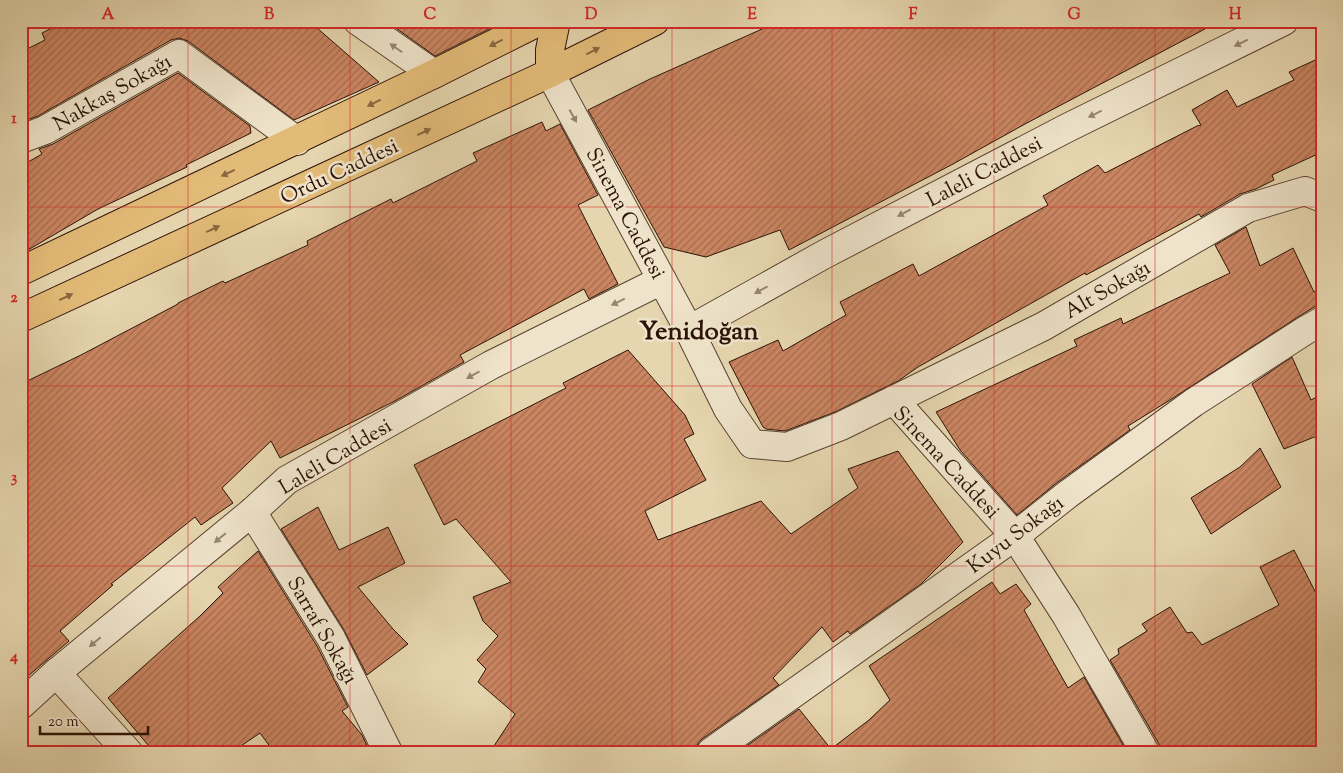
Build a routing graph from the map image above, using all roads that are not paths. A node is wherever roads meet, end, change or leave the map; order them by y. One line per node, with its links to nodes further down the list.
1 (358, 21): 7 (street, one-way to 1)
2 (540, 21): 7 (main road, one-way to 7)
3 (556, 21): 6 (main road)
4 (655, 21): 6 (main road, Ordu Caddesi, one-way to 4)
5 (1284, 21): 15 (street, Laleli Caddesi, one-way to 15)
6 (550, 73): 12 (street, Sinema Caddesi, one-way to 12); 13 (main road, Ordu Caddesi, one-way to 6)
7 (434, 74): 9 (main road, one-way to 9)
8 (21, 139): 9 (street, Nakkaş Sokağı)
9 (297, 141): 11 (main road, one-way to 11)
10 (1322, 198): 16 (street, Alt Sokağı)
11 (21, 271)
12 (662, 280): 15 (street, Sinema Caddesi); 17 (street, Laleli Caddesi, one-way to 17)
13 (21, 318)
14 (1322, 322): 18 (street, Kuyu Sokağı)
15 (689, 330): 16 (street, Sinema Caddesi)
16 (894, 400): 18 (street, Sinema Caddesi)
17 (252, 512): 19 (street, Laleli Caddesi, one-way to 19); 23 (street, Sarraf Sokağı)
18 (1015, 536): 21 (street, Sinema Caddesi); 24 (street, Kuyu Sokağı)
19 (56, 674): 20 (street, Laleli Caddesi); 22 (street)
20 (21, 705)
21 (1144, 751)
22 (128, 752)
23 (388, 752)
24 (711, 752)

